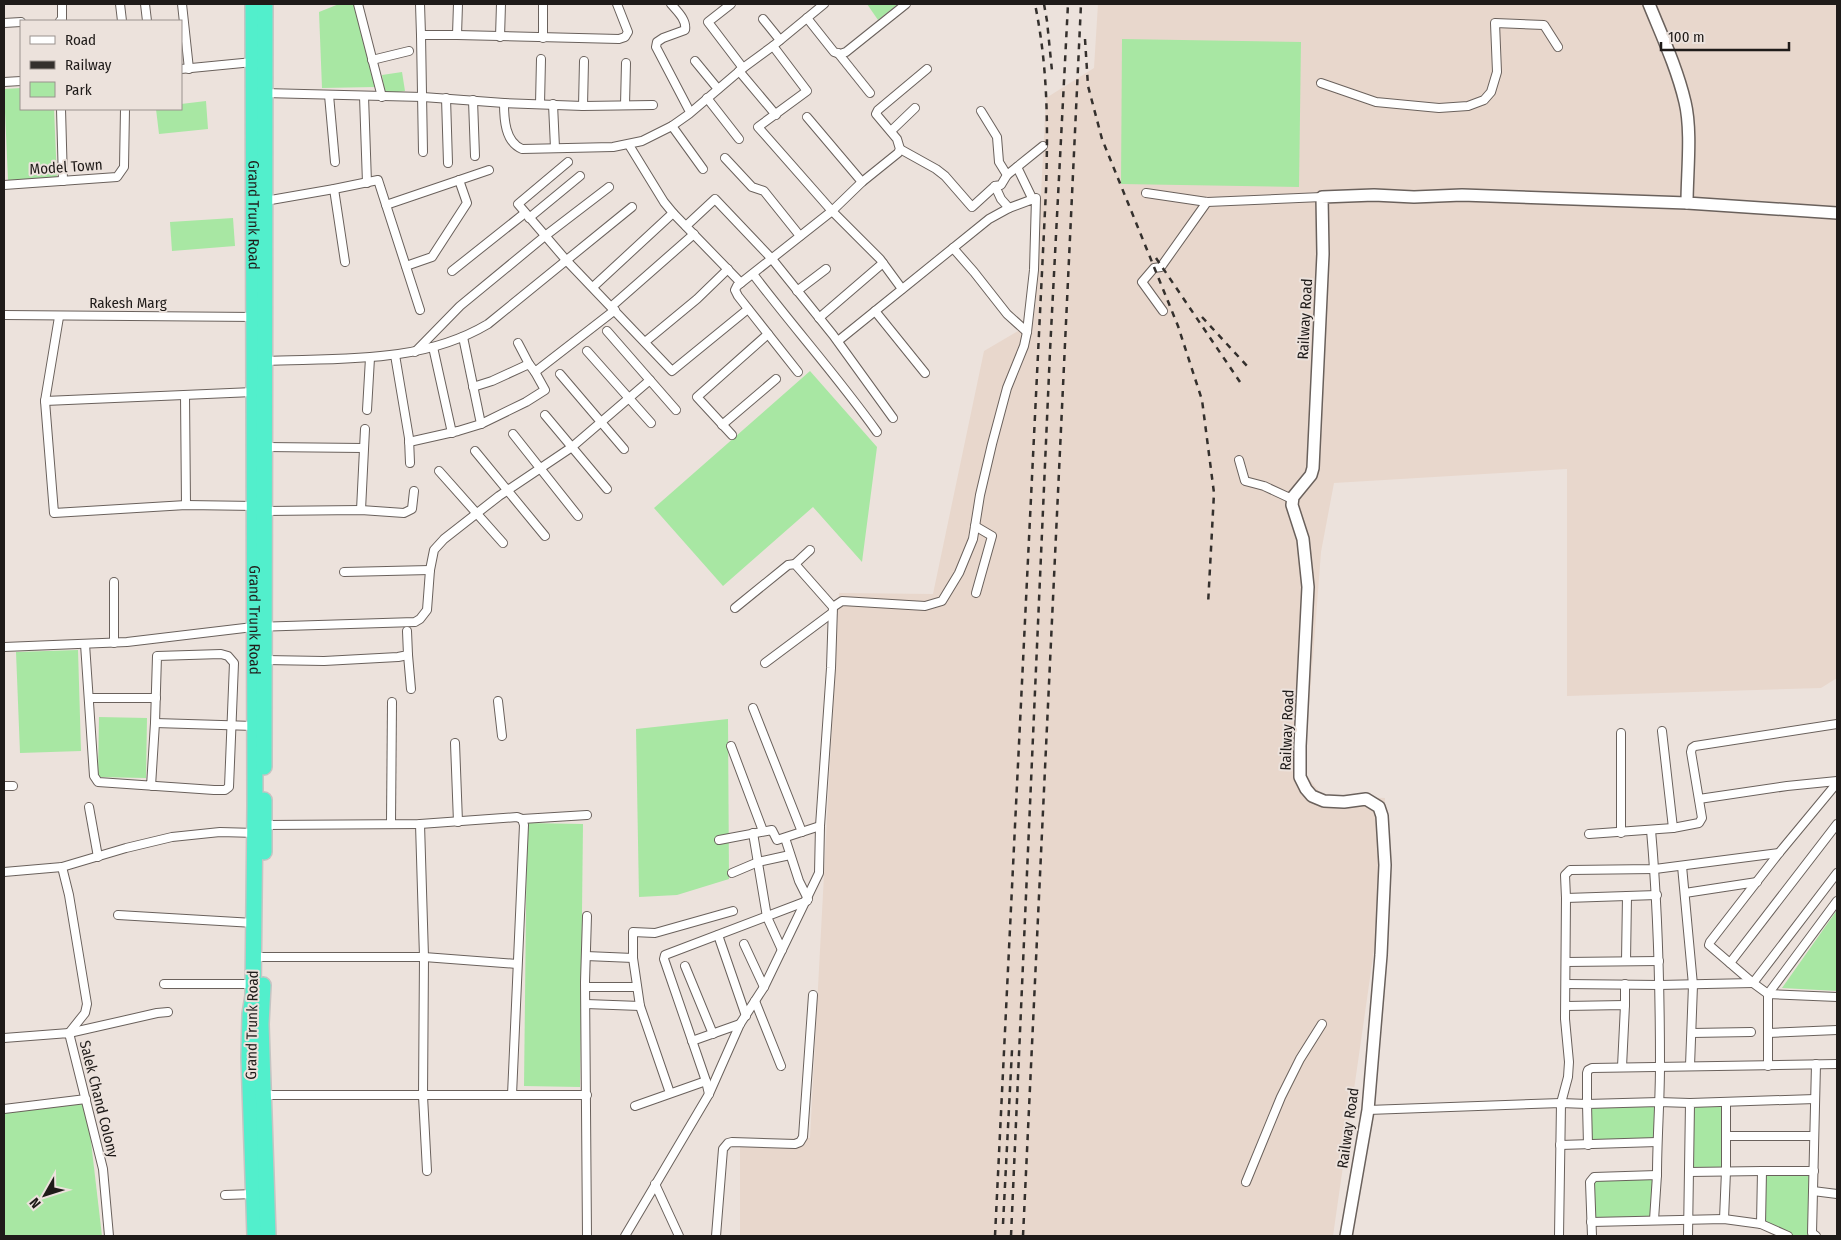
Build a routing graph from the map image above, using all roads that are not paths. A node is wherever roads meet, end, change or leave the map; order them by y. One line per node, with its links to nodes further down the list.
1 (62, 4): 22 (street)
2 (120, 4): 23 (street)
3 (145, 4): 24 (street)
4 (182, 4): 42 (street)
5 (253, 4): 40 (highway, Grand Trunk Road)
6 (265, 4): 49 (highway, Grand Trunk Road)
7 (358, 4): 37 (street)
8 (420, 4): 27 (street)
9 (458, 4): 28 (street)
10 (501, 4): 29 (street)
11 (543, 4): 30 (street)
12 (617, 4): 30 (street)
13 (671, 4): 68 (street)
14 (731, 4): 44 (street)
15 (808, 4): 19 (street)
16 (824, 4): 19 (street)
17 (1649, 4): 102 (street)
18 (903, 5): 35 (street)
19 (815, 12): 20 (street)
20 (807, 18): 31 (street); 35 (street)
21 (763, 19): 31 (street)
22 (62, 20)
23 (122, 20)
24 (148, 20)
25 (20, 22): 26 (street)
26 (4, 23)
27 (421, 35): 28 (street); 54 (street)
28 (457, 35): 29 (street)
29 (500, 36): 30 (street)
30 (543, 38)
31 (780, 40): 32 (street)
32 (773, 46): 44 (street); 69 (street)
33 (1558, 47): 47 (street)
34 (409, 50): 37 (street)
35 (838, 53): 50 (street)
36 (541, 59): 59 (street)
37 (372, 60): 53 (street)
38 (584, 61): 63 (street)
39 (695, 61): 48 (street)
40 (253, 62): 42 (street); 49 (highway, Grand Trunk Road)
41 (626, 62): 61 (street)
42 (185, 69)
43 (927, 69): 72 (street)
44 (741, 70): 48 (street); 69 (street)
45 (20, 81): 46 (street)
46 (4, 82)
47 (1321, 83)
48 (718, 89): 56 (street)
49 (259, 93): 51 (street); 100 (highway, Grand Trunk Road); 135 (highway, Grand Trunk Road)
50 (870, 93)
51 (329, 95): 52 (street); 81 (street)
52 (364, 96): 53 (street); 92 (street)
53 (382, 97): 54 (street)
54 (423, 97): 55 (street); 78 (street)
55 (446, 98): 57 (street); 83 (street)
56 (707, 98): 68 (street); 73 (street)
57 (473, 100): 58 (street); 79 (street)
58 (504, 103): 59 (street); 76 (street)
59 (540, 104): 60 (street)
60 (553, 104): 63 (street); 76 (street)
61 (625, 105): 62 (street); 63 (street)
62 (653, 105)
63 (583, 106)
64 (915, 108): 72 (street)
65 (61, 110): 90 (street)
66 (125, 110): 90 (street, Model Town)
67 (981, 111): 87 (street)
68 (690, 112): 71 (street)
69 (776, 115): 106 (street)
70 (807, 117): 91 (street)
71 (672, 126): 74 (street); 85 (street)
72 (891, 130): 77 (street)
73 (739, 139)
74 (629, 145): 76 (street); 107 (street)
75 (1042, 146): 84 (street)
76 (554, 148)
77 (900, 149): 91 (street); 94 (street)
78 (423, 152)
79 (475, 156)
80 (725, 158): 113 (street)
81 (335, 162)
82 (568, 162): 109 (street)
83 (448, 163)
84 (1017, 167): 87 (street); 99 (street)
85 (703, 169)
86 (489, 170): 89 (street)
87 (1007, 175): 94 (street)
88 (580, 176): 109 (street)
89 (459, 180): 103 (street); 119 (street)
90 (63, 181): 93 (street, Model Town)
91 (862, 182): 106 (street)
92 (367, 183): 96 (street); 103 (street)
93 (4, 185)
94 (994, 186): 105 (street)
95 (609, 187): 112 (street)
96 (334, 189): 100 (street); 117 (street)
97 (1146, 193): 101 (street)
98 (1322, 197): 101 (street); 102 (street); 188 (street, Railway Road)
99 (1032, 198): 105 (street); 138 (street)
100 (265, 201): 135 (highway, Grand Trunk Road)
101 (1207, 202): 132 (street)
102 (1687, 203): 108 (street)
103 (386, 205): 119 (street)
104 (632, 207): 116 (street)
105 (1009, 208): 114 (street)
106 (832, 211): 113 (street); 118 (street)
107 (673, 213): 110 (street); 125 (street)
108 (1837, 213)
109 (527, 215): 112 (street); 122 (street)
110 (686, 226): 111 (street); 115 (street)
111 (694, 234): 120 (street); 128 (street)
112 (545, 236): 116 (street); 146 (street)
113 (800, 236): 115 (street)
114 (954, 248): 126 (street); 138 (street)
115 (772, 258): 123 (street); 127 (street)
116 (566, 260): 125 (street); 140 (street)
117 (345, 262)
118 (882, 263): 126 (street); 136 (street)
119 (406, 266): 130 (street)
120 (728, 269): 124 (street); 142 (street)
121 (826, 269): 127 (street)
122 (452, 271)
123 (753, 274): 124 (street); 171 (street)
124 (740, 283): 129 (street)
125 (593, 287): 128 (street)
126 (902, 289): 131 (street)
127 (797, 291): 136 (street)
128 (613, 308): 142 (street); 151 (street)
129 (748, 309): 139 (street); 142 (street)
130 (420, 310)
131 (875, 311): 141 (street); 153 (street)
132 (1163, 312)
133 (4, 315): 134 (street, Rakesh Marg)
134 (59, 317): 135 (street, Rakesh Marg); 161 (street)
135 (259, 317): 149 (highway, Grand Trunk Road); 158 (highway, Grand Trunk Road)
136 (819, 318): 141 (street)
137 (608, 332): 156 (street)
138 (1027, 332): 194 (street)
139 (768, 334): 152 (street); 169 (street)
140 (463, 337): 144 (street); 157 (street)
141 (838, 341): 165 (street)
142 (645, 342)
143 (518, 344): 150 (street)
144 (433, 347): 146 (street); 172 (street)
145 (587, 351): 160 (street)
146 (415, 352): 147 (street)
147 (395, 355): 148 (street); 175 (street)
148 (370, 358): 149 (street); 162 (street)
149 (265, 361): 176 (highway, Grand Trunk Road)
150 (529, 364): 151 (street); 157 (street)
151 (535, 372): 168 (street)
152 (798, 372)
153 (925, 373)
154 (560, 374): 166 (street)
155 (776, 379): 169 (street)
156 (650, 380): 160 (street); 163 (street)
157 (473, 387): 168 (street)
158 (253, 392): 159 (street); 190 (highway, Grand Trunk Road)
159 (185, 395): 161 (street); 189 (street)
160 (629, 398): 166 (street); 167 (street)
161 (45, 401): 189 (street)
162 (368, 410)
163 (676, 410)
164 (545, 415): 177 (street)
165 (893, 418)
166 (601, 423): 177 (street); 179 (street)
167 (651, 423)
168 (480, 424): 172 (street)
169 (722, 425): 174 (street)
170 (365, 429): 178 (street)
171 (876, 432)
172 (452, 433): 175 (street)
173 (513, 434): 183 (street)
174 (732, 435)
175 (409, 442): 182 (street)
176 (265, 447): 178 (street); 190 (highway, Grand Trunk Road)
177 (572, 447): 183 (street); 185 (street)
178 (363, 448): 191 (street)
179 (624, 449)
180 (474, 451): 187 (street)
181 (1239, 460): 188 (street)
182 (410, 463)
183 (540, 470): 187 (street); 193 (street)
184 (439, 471): 192 (street)
185 (607, 490)
186 (414, 491): 191 (street)
187 (508, 491): 192 (street); 195 (street)
188 (1292, 499): 341 (street, Railway Road)
189 (186, 505): 190 (street)
190 (261, 507): 191 (street); 205 (highway, Grand Trunk Road)
191 (361, 510)
192 (476, 514): 196 (street); 199 (street)
193 (578, 516)
194 (975, 526): 202 (street); 204 (street)
195 (546, 536)
196 (503, 543)
197 (810, 550): 198 (street)
198 (795, 564): 203 (street); 204 (street)
199 (430, 570): 200 (street); 205 (street)
200 (344, 572)
201 (114, 582): 208 (street)
202 (976, 593)
203 (735, 608)
204 (832, 610): 214 (street); 242 (street)
205 (259, 627): 207 (street); 213 (highway, Grand Trunk Road); 224 (highway, Grand Trunk Road)
206 (407, 631): 211 (street)
207 (156, 638): 208 (street); 212 (street)
208 (114, 642): 209 (street)
209 (85, 644): 210 (street); 216 (street)
210 (4, 647)
211 (408, 655): 213 (street); 215 (street)
212 (158, 656): 217 (street); 223 (street)
213 (265, 660): 244 (highway, Grand Trunk Road)
214 (764, 663)
215 (411, 689)
216 (89, 698): 217 (street); 233 (street)
217 (156, 698): 221 (street)
218 (498, 701): 227 (street)
219 (392, 702): 239 (street)
220 (754, 708): 247 (street)
221 (155, 723): 223 (street); 233 (street)
222 (1837, 724): 234 (street)
223 (232, 725): 224 (street); 233 (street)
224 (254, 726): 244 (highway, Grand Trunk Road)
225 (1662, 731): 243 (street)
226 (1621, 733): 249 (street)
227 (502, 736)
228 (455, 742): 238 (street)
229 (731, 746): 246 (street)
230 (1837, 782): 234 (street); 253 (street)
231 (4, 786): 232 (street)
232 (13, 786)
233 (151, 786)
234 (1699, 799): 243 (street)
235 (89, 807): 255 (street)
236 (587, 815): 237 (street)
237 (522, 820): 238 (street); 286 (street)
238 (458, 822): 240 (street)
239 (391, 823): 240 (street); 244 (street)
240 (420, 824): 280 (street)
241 (1837, 824): 285 (street)
242 (820, 826): 247 (street); 268 (street)
243 (1673, 828): 245 (street)
244 (261, 830): 255 (street); 274 (highway, Grand Trunk Road); 279 (highway, Grand Trunk Road)
245 (1651, 830): 249 (street); 259 (street)
246 (763, 831): 248 (street); 251 (street)
247 (802, 832): 251 (street)
248 (753, 833): 252 (street); 256 (street)
249 (1622, 833): 250 (street)
250 (1589, 834)
251 (784, 838): 254 (street)
252 (719, 840)
253 (1779, 854): 257 (street); 263 (street)
254 (790, 855): 256 (street); 268 (street)
255 (98, 857): 258 (street)
256 (758, 862): 262 (street); 273 (street)
257 (1682, 866): 259 (street); 264 (street)
258 (62, 867): 260 (street); 312 (street)
259 (1655, 869): 265 (street); 267 (street)
260 (4, 872)
261 (1837, 873): 288 (street)
262 (732, 874)
263 (1757, 882): 264 (street); 285 (street)
264 (1685, 893): 294 (street)
265 (1657, 895): 266 (street); 283 (street)
266 (1626, 896): 267 (street); 282 (street)
267 (1566, 898): 284 (street)
268 (807, 900): 273 (street); 277 (street)
269 (1837, 901): 298 (street)
270 (733, 911): 281 (street)
271 (118, 916): 274 (street)
272 (587, 916): 278 (street)
273 (767, 917): 275 (street); 277 (street)
274 (254, 923): 279 (highway, Grand Trunk Road)
275 (718, 935): 307 (street); 317 (street)
276 (744, 944): 297 (street)
277 (782, 950): 297 (street)
278 (586, 956): 281 (street); 295 (street)
279 (258, 957): 280 (street); 290 (highway, Grand Trunk Road); 326 (highway, Grand Trunk Road)
280 (424, 957): 286 (street); 331 (street)
281 (633, 958): 296 (street)
282 (1626, 961): 283 (street); 284 (street)
283 (1659, 961): 293 (street)
284 (1566, 962): 291 (street)
285 (1730, 963): 288 (street)
286 (517, 964): 329 (street)
287 (685, 966): 315 (street)
288 (1753, 983): 294 (street); 298 (street)
289 (164, 984): 290 (street)
290 (253, 984): 326 (highway, Grand Trunk Road)
291 (1566, 984): 292 (street); 305 (street)
292 (1625, 984): 293 (street); 303 (street)
293 (1659, 985): 294 (street); 321 (street)
294 (1693, 985): 313 (street)
295 (586, 987): 296 (street); 302 (street)
296 (637, 987): 304 (street)
297 (764, 987): 301 (street)
298 (1768, 994): 300 (street); 314 (street)
299 (814, 995): 371 (street)
300 (1837, 997)
301 (755, 1001): 307 (street); 320 (street)
302 (586, 1004): 304 (street); 330 (street)
303 (1625, 1005): 305 (street); 324 (street)
304 (640, 1006): 327 (street)
305 (1566, 1006): 336 (street)
306 (168, 1012): 312 (street)
307 (746, 1016): 308 (street)
308 (740, 1024): 315 (street); 328 (street)
309 (1322, 1024): 353 (street)
310 (1837, 1030): 314 (street)
311 (1751, 1032): 313 (street)
312 (69, 1033): 316 (street, Salek Chand Colony); 332 (street, Salek Chand Colony)
313 (1692, 1033): 322 (street)
314 (1769, 1033): 323 (street)
315 (713, 1034): 317 (street)
316 (4, 1038)
317 (692, 1041): 325 (street)
318 (1816, 1064): 319 (street); 323 (street); 333 (street)
319 (1837, 1064)
320 (781, 1066)
321 (1660, 1066): 322 (street); 324 (street); 334 (street)
322 (1690, 1066): 323 (street)
323 (1768, 1066)
324 (1622, 1067): 338 (street)
325 (706, 1080): 327 (street); 328 (street)
326 (258, 1093): 331 (street); 356 (highway, Grand Trunk Road); 367 (highway, Grand Trunk Road)
327 (670, 1093): 339 (street)
328 (709, 1094): 354 (street)
329 (512, 1095): 330 (street); 331 (street)
330 (587, 1095): 368 (street)
331 (423, 1096): 350 (street)
332 (86, 1099): 340 (street); 365 (street, Salek Chand Colony)
333 (1815, 1099): 335 (street); 343 (street)
334 (1659, 1102): 337 (street); 338 (street); 344 (street)
335 (1726, 1102): 337 (street); 342 (street)
336 (1561, 1103): 338 (street); 341 (street); 345 (street)
337 (1690, 1103): 351 (street)
338 (1588, 1104): 346 (street)
339 (635, 1106)
340 (4, 1109)
341 (1368, 1110): 372 (street, Railway Road)
342 (1727, 1136): 343 (street); 347 (street)
343 (1814, 1136): 349 (street)
344 (1657, 1142): 346 (street); 352 (street)
345 (1560, 1145): 346 (street); 373 (street)
346 (1588, 1145)
347 (1726, 1171): 348 (street); 351 (street); 361 (street)
348 (1762, 1171): 349 (street); 363 (street)
349 (1814, 1171): 355 (street)
350 (427, 1172)
351 (1689, 1172): 360 (street)
352 (1656, 1175): 359 (street); 362 (street)
353 (1246, 1182)
354 (655, 1184): 369 (street); 370 (street)
355 (1813, 1191): 357 (street); 364 (street)
356 (254, 1194): 358 (street); 366 (highway, Grand Trunk Road)
357 (1837, 1194)
358 (225, 1195)
359 (1654, 1220): 360 (street); 362 (street)
360 (1689, 1220): 361 (street); 375 (street)
361 (1724, 1220): 363 (street)
362 (1591, 1222): 374 (street)
363 (1761, 1224): 376 (street)
364 (1812, 1235)
365 (109, 1236)
366 (256, 1236)
367 (268, 1236)
368 (587, 1236)
369 (625, 1236)
370 (680, 1236)
371 (716, 1236)
372 (1346, 1236)
373 (1559, 1236)
374 (1592, 1236)
375 (1688, 1236)
376 (1788, 1236)

